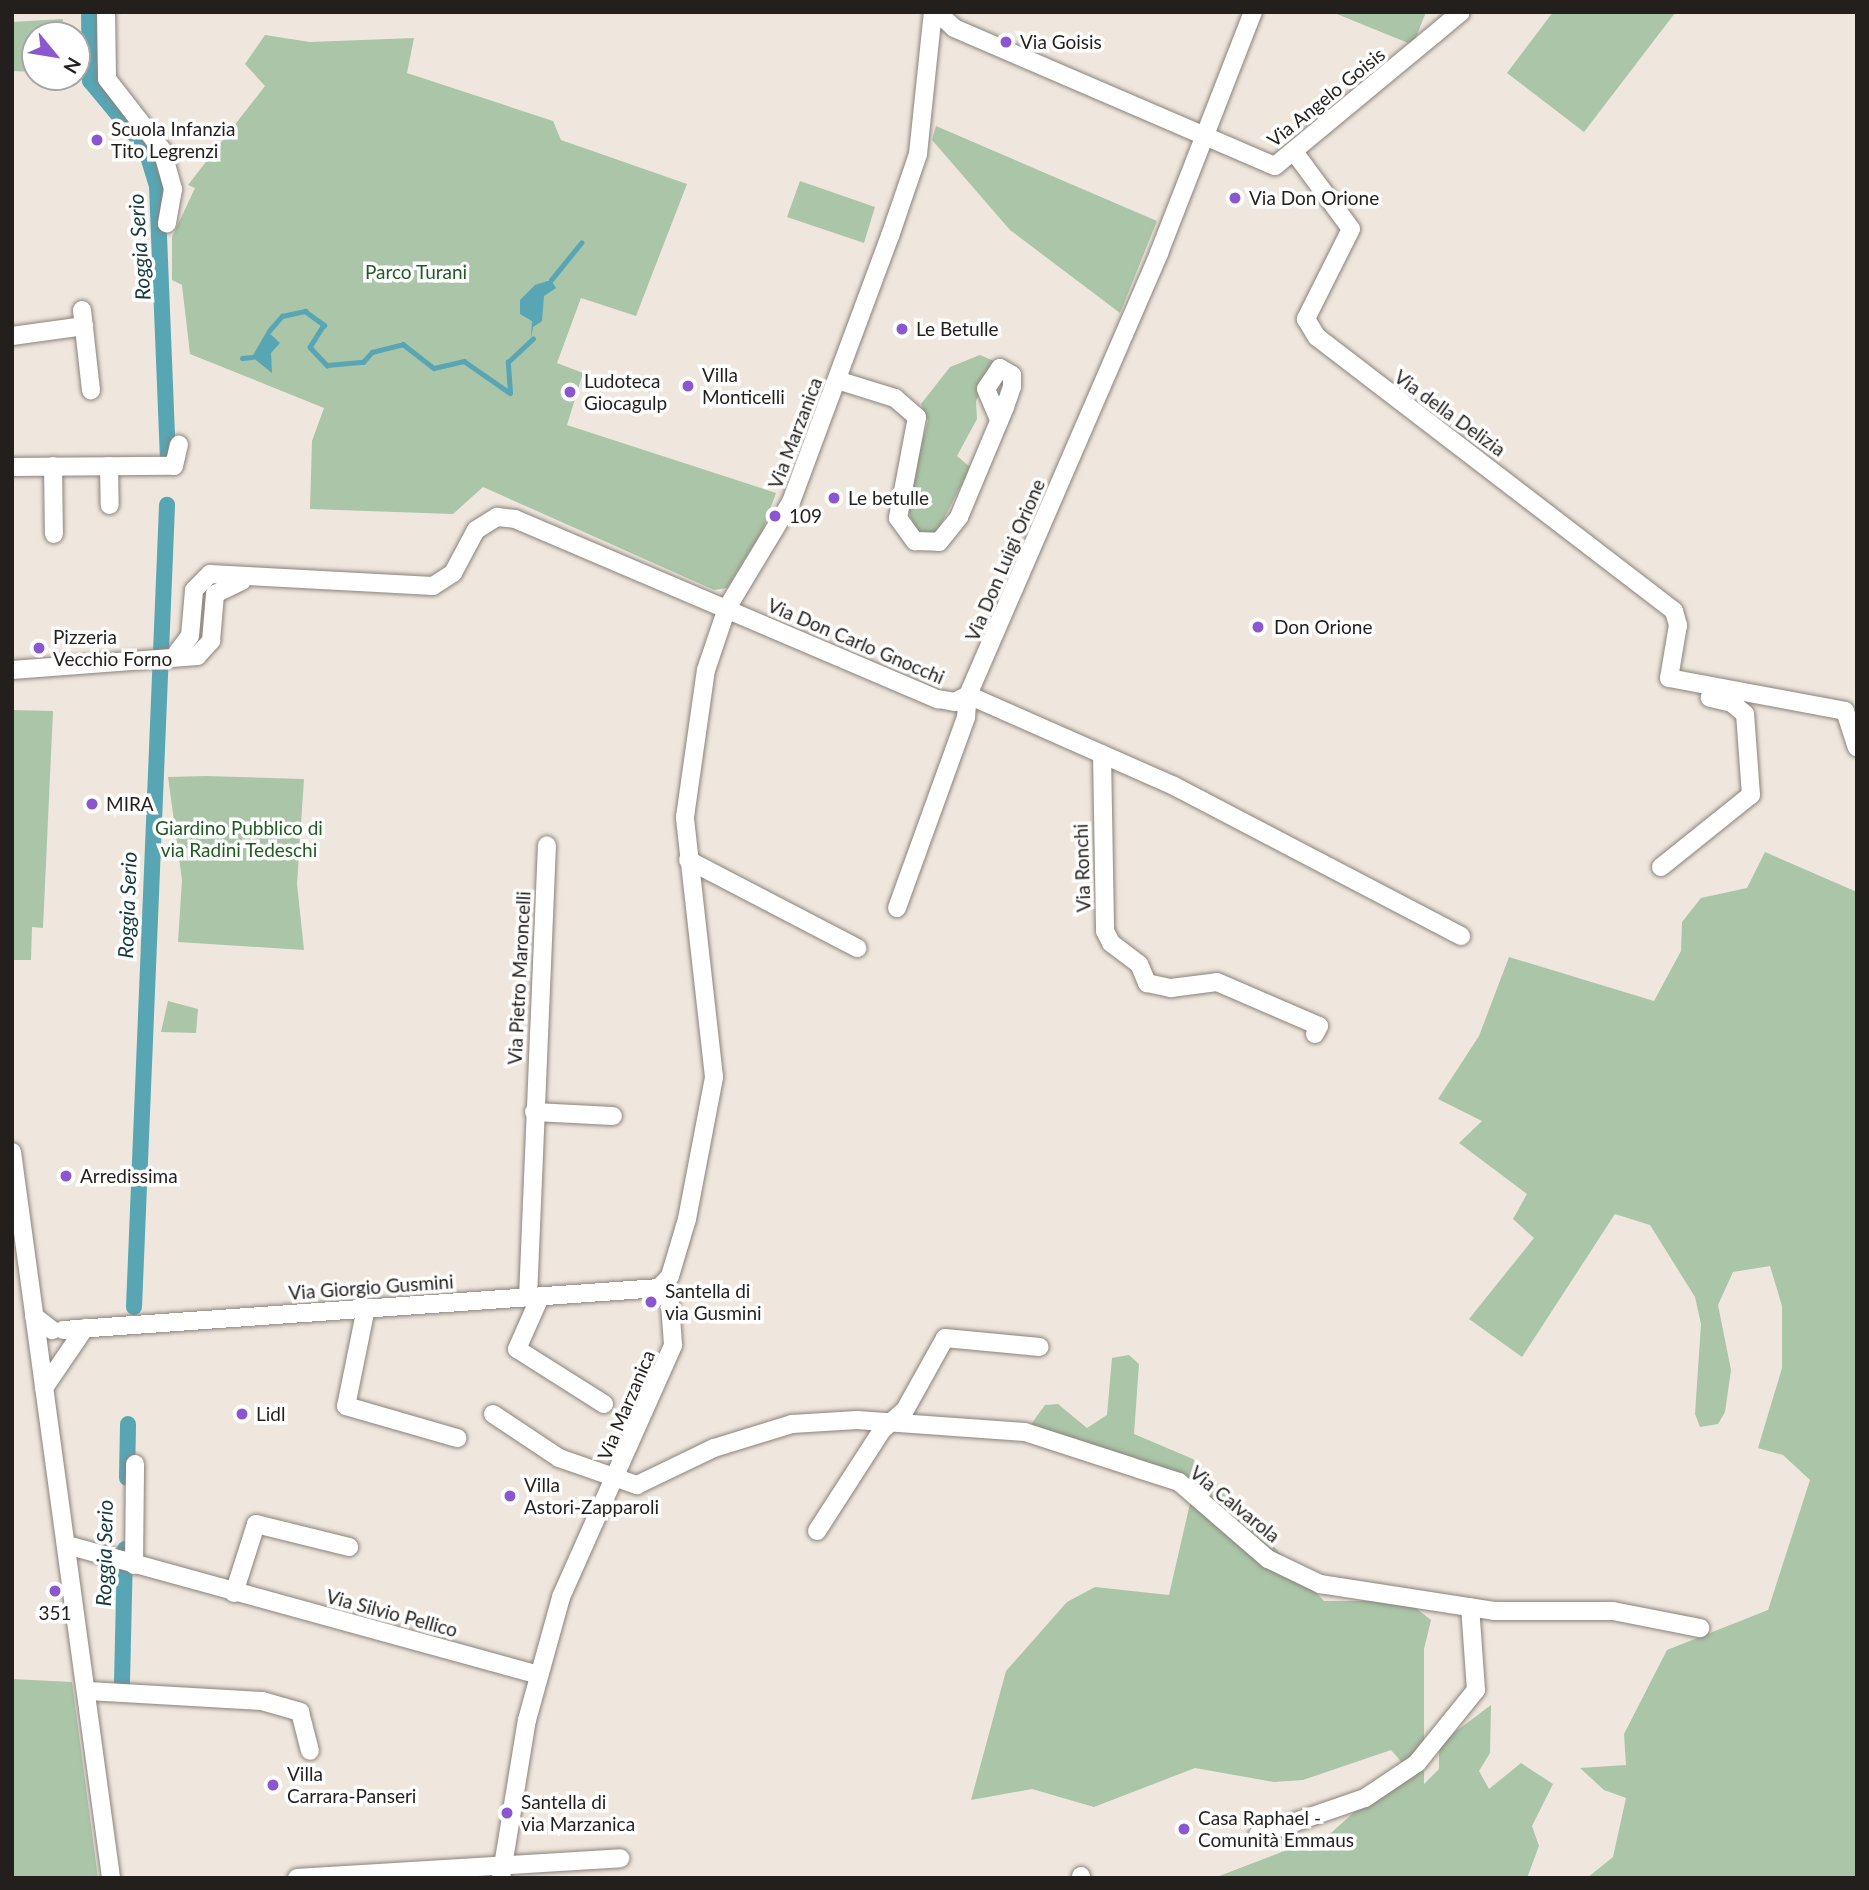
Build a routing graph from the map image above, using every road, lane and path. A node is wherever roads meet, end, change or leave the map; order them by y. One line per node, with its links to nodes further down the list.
1 (106, 12): 7 (street)
2 (935, 12): 5 (street, Via Angelo Goisis); 9 (street, Via Marzanica)
3 (1253, 12): 5 (street)
4 (1461, 12): 6 (street, Via Angelo Goisis)
5 (1205, 138): 6 (street, Via Angelo Goisis); 22 (street, Via Don Luigi Orione)
6 (1295, 153): 21 (street, Via della Delizia)
7 (167, 223)
8 (12, 336): 10 (street)
9 (837, 380): 11 (street); 18 (street, Via Marzanica)
10 (90, 390)
11 (999, 420)
12 (179, 445): 14 (street)
13 (53, 466): 14 (street); 15 (street); 17 (street)
14 (109, 466): 16 (street)
15 (12, 467)
16 (110, 505)
17 (54, 534)
18 (727, 608): 20 (street, Via Don Carlo Gnocchi); 23 (street, Via Don Carlo Gnocchi); 28 (street, Via Marzanica)
19 (12, 660): 20 (street)
20 (13, 670)
21 (1669, 678): 25 (street); 29 (street)
22 (968, 695): 23 (street, Via Don Carlo Gnocchi); 24 (street, Via Don Luigi Orione); 26 (street)
23 (938, 699): 24 (street)
24 (952, 747): 30 (street, Via Don Luigi Orione)
25 (1857, 747)
26 (1102, 754): 31 (street); 33 (street, Via Ronchi)
27 (547, 845): 34 (street, Via Pietro Maroncelli)
28 (688, 860): 32 (street); 37 (street, Via Marzanica)
29 (1661, 867)
30 (897, 908)
31 (1461, 936)
32 (857, 948)
33 (1315, 1034)
34 (534, 1112): 35 (street); 38 (street, Via Pietro Maroncelli)
35 (613, 1116)
36 (12, 1153): 41 (street)
37 (659, 1288): 38 (street, Via Giorgio Gusmini); 51 (street, Via Marzanica)
38 (534, 1298): 39 (street, Via Giorgio Gusmini); 46 (street)
39 (366, 1308): 40 (street, Via Giorgio Gusmini); 49 (street)
40 (85, 1328): 41 (street, Via Giorgio Gusmini); 43 (street)
41 (50, 1338): 43 (street); 44 (street); 45 (street)
42 (1040, 1347): 48 (street)
43 (75, 1348): 44 (street)
44 (60, 1362): 45 (street)
45 (44, 1388): 53 (street)
46 (604, 1404)
47 (494, 1414): 51 (street)
48 (891, 1423): 51 (street, Via Calvarola); 52 (street); 57 (street, Via Calvarola)
49 (457, 1438)
50 (135, 1464): 55 (street)
51 (617, 1482): 59 (street, Via Marzanica)
52 (817, 1531)
53 (67, 1545): 55 (street, Via Silvio Pellico); 60 (street)
54 (349, 1547): 56 (street)
55 (134, 1565): 56 (street, Via Silvio Pellico)
56 (234, 1593): 59 (street, Via Silvio Pellico)
57 (1470, 1607): 58 (street, Via Calvarola); 62 (street)
58 (1700, 1628)
59 (539, 1675): 64 (street, Via Marzanica)
60 (88, 1694): 61 (street); 65 (street)
61 (310, 1751)
62 (1258, 1835)
63 (620, 1858): 64 (street)
64 (501, 1870): 66 (street)
65 (111, 1878)
66 (297, 1878)

